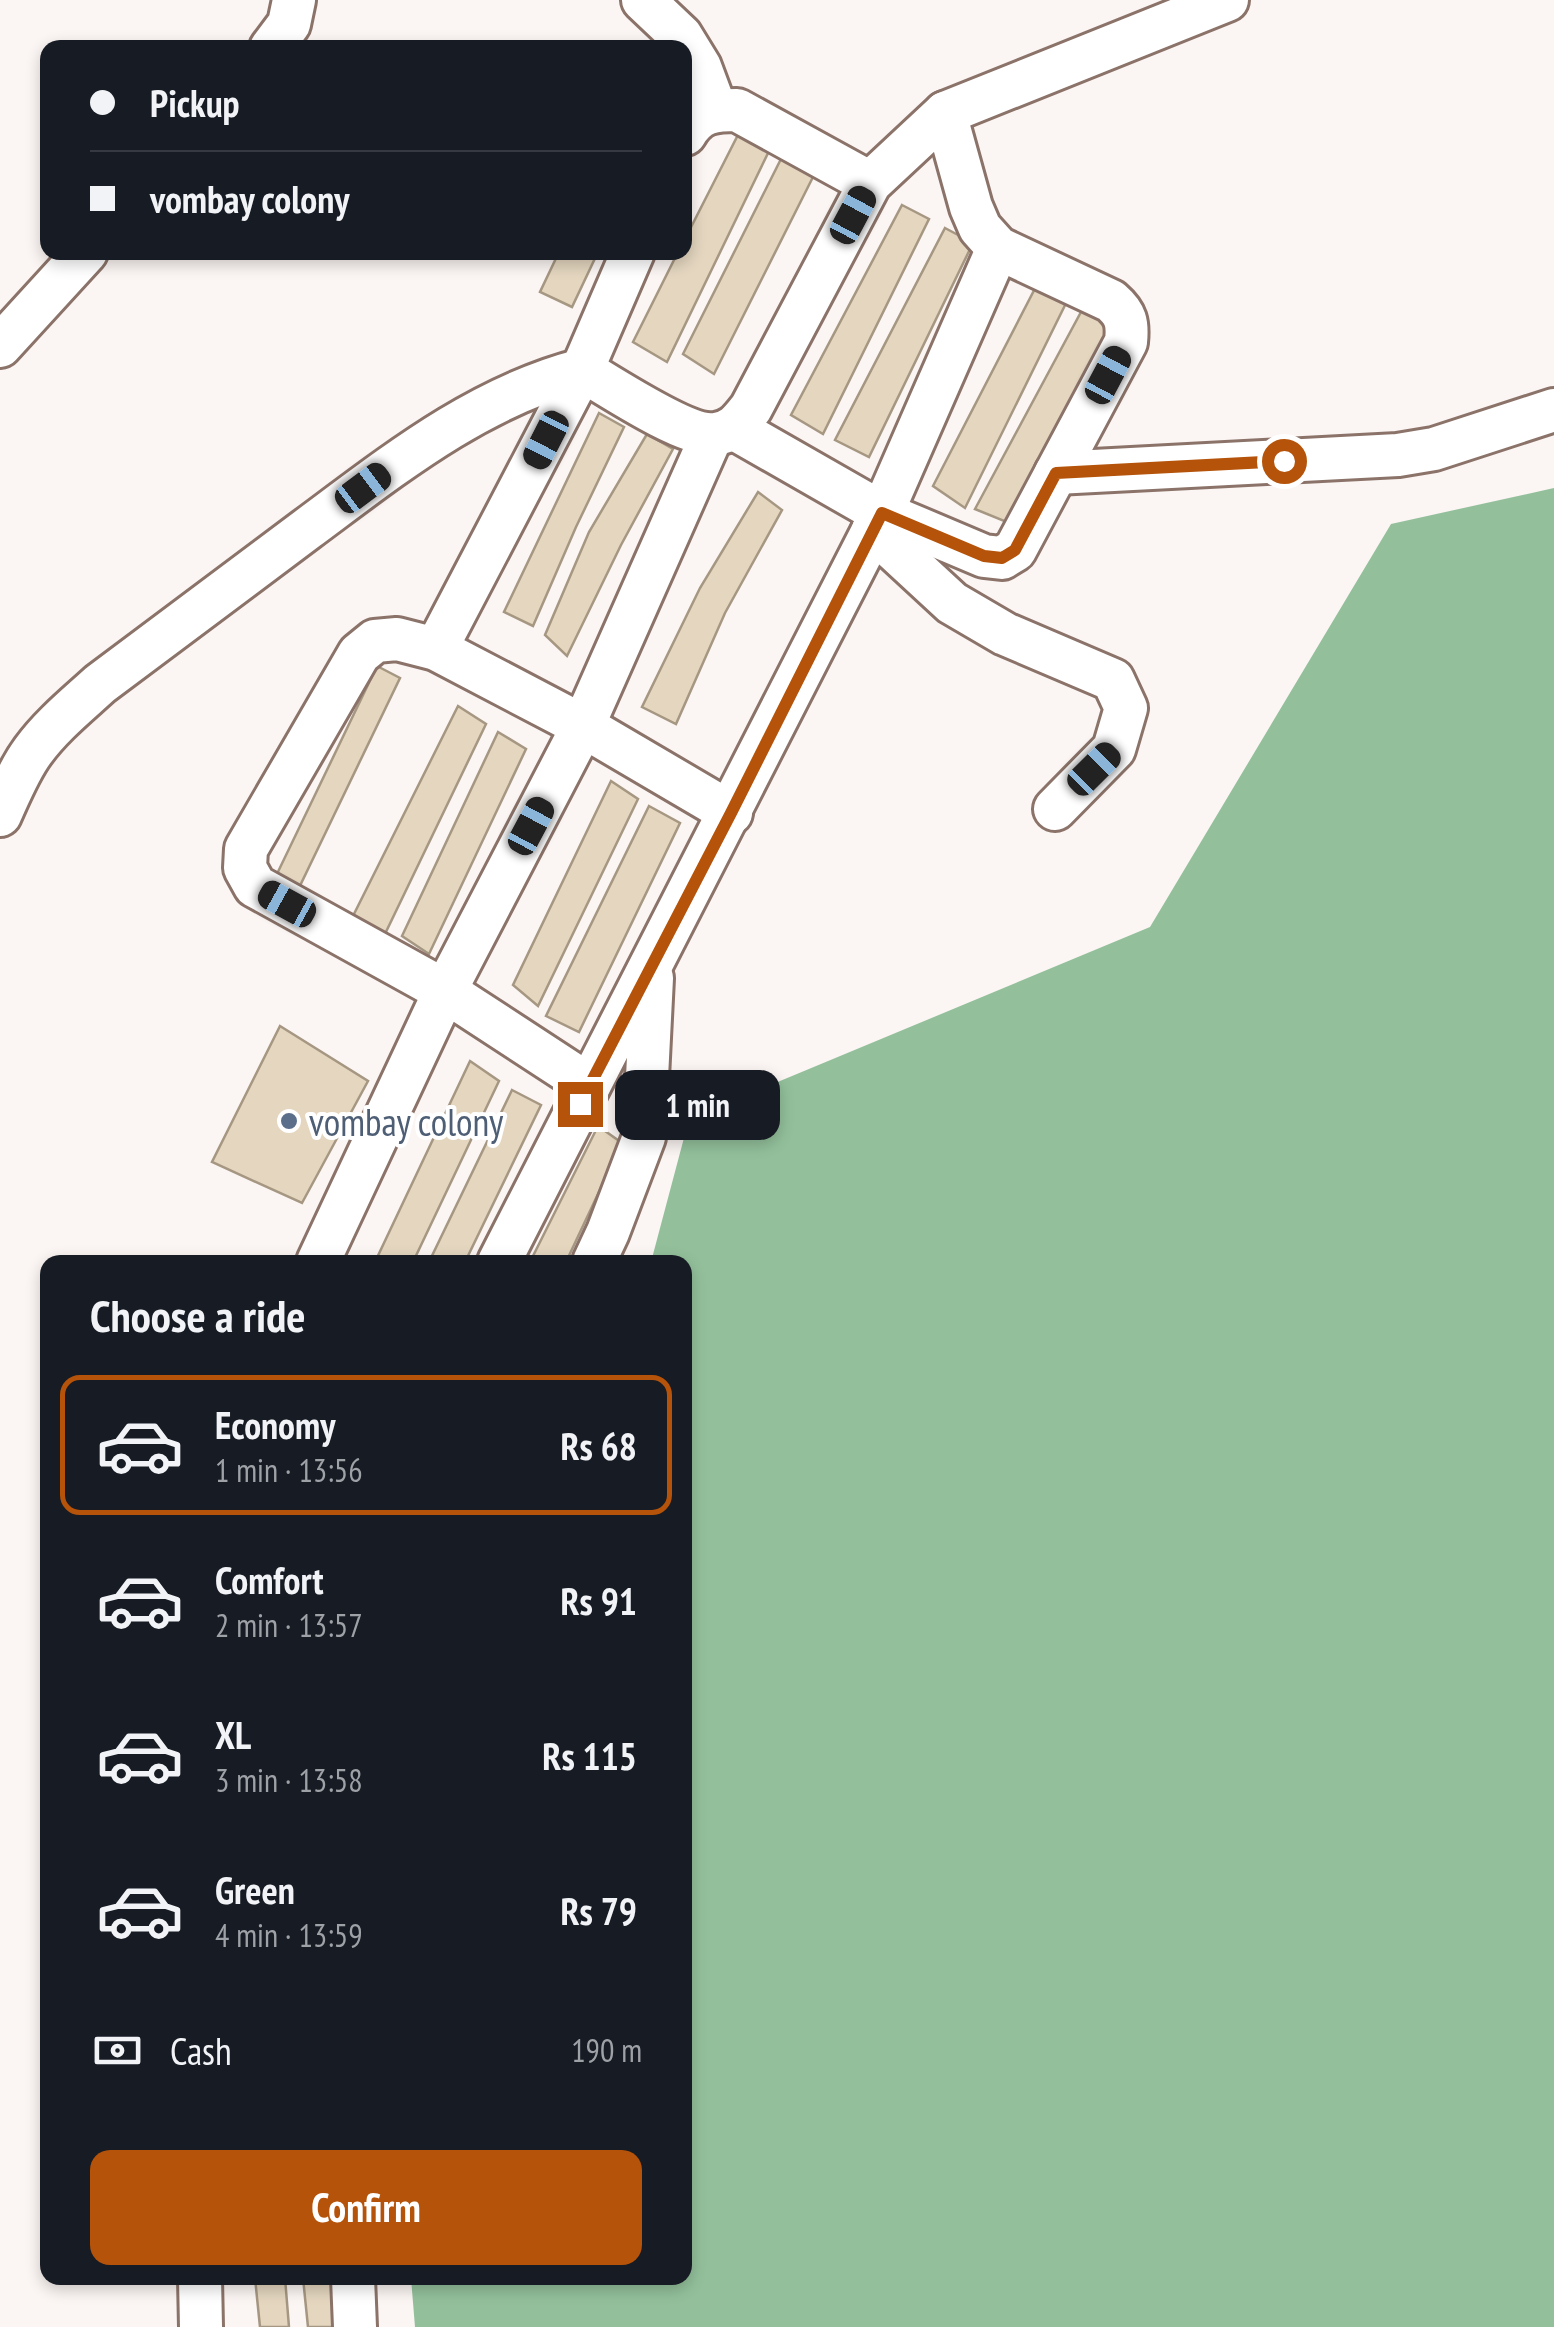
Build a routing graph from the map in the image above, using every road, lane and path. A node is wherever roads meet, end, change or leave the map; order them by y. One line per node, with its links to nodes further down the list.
1 (294, 0): 4 (street)
2 (644, 0): 5 (street)
3 (1227, 0): 7 (street)
4 (277, 40)
5 (683, 40)
6 (692, 54): 8 (street)
7 (945, 113): 9 (street); 10 (street)
8 (701, 122): 9 (street)
9 (870, 183): 16 (street)
10 (998, 248): 17 (street); 18 (street)
11 (79, 260): 13 (street)
12 (630, 260): 14 (street)
13 (0, 346)
14 (582, 370): 16 (street); 19 (street); 23 (street)
15 (1554, 410): 17 (street)
16 (723, 432): 18 (street); 20 (street)
17 (1056, 473): 18 (street)
18 (878, 521): 21 (street); 22 (street)
19 (436, 650): 20 (street); 25 (street)
20 (583, 726): 22 (street); 25 (street)
21 (1055, 809)
22 (731, 813): 24 (street)
23 (0, 814)
24 (652, 964): 26 (street); 29 (street)
25 (445, 991): 26 (street); 27 (street)
26 (589, 1085): 28 (street)
27 (321, 1255)
28 (503, 1255)
29 (597, 1255)
30 (200, 2285): 32 (street)
31 (353, 2285): 33 (street)
32 (202, 2327)
33 (356, 2327)

